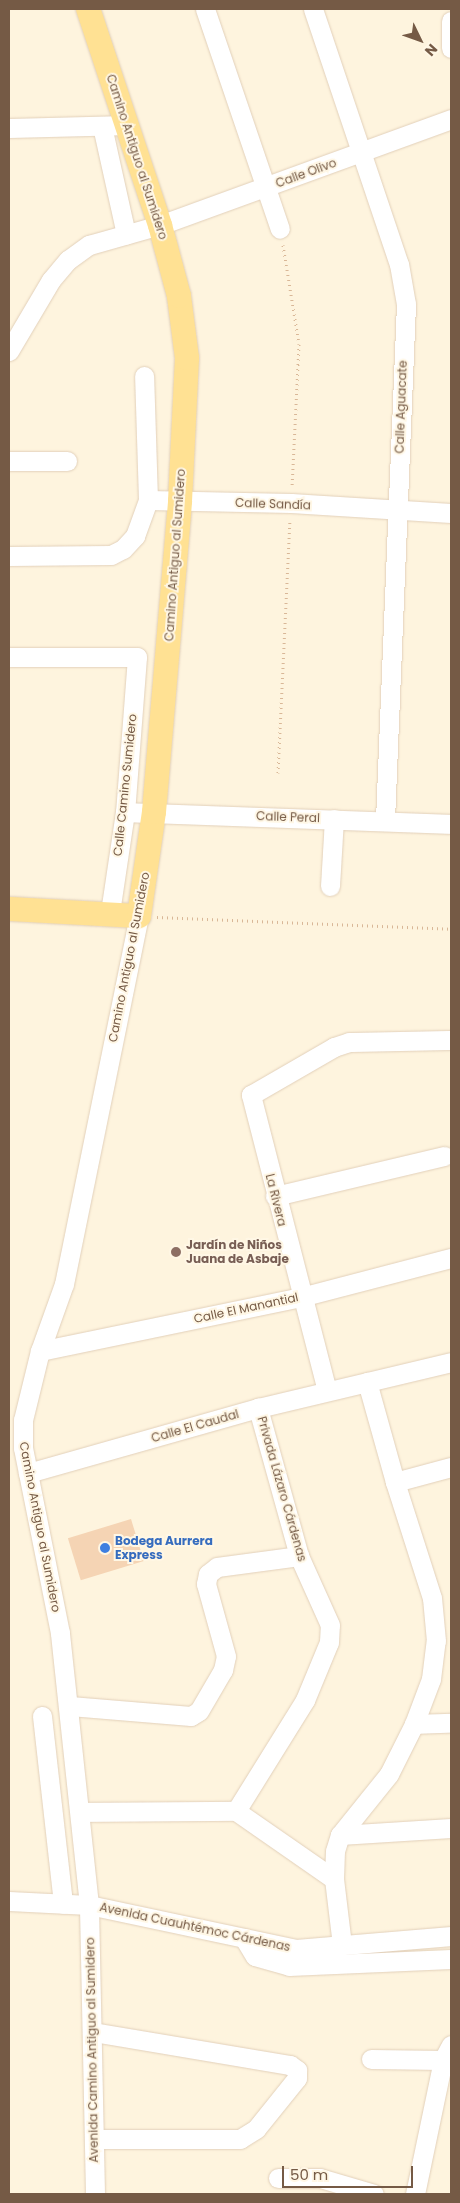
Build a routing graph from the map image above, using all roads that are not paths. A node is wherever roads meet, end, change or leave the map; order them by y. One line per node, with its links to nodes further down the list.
1 (88, 9): 7 (main road, Camino Antiguo al Sumidero)
2 (205, 9): 11 (street)
3 (313, 9): 10 (street, Calle Aguacate)
4 (451, 21): 5 (street)
5 (451, 48)
6 (451, 119): 10 (street, Calle Olivo)
7 (128, 125): 8 (street); 12 (main road, Camino Antiguo al Sumidero)
8 (102, 126): 9 (street); 14 (street)
9 (9, 128)
10 (362, 152): 11 (street, Calle Olivo); 21 (street, Calle Aguacate)
11 (267, 187): 12 (street, Calle Olivo); 13 (street)
12 (160, 225): 14 (street, Calle Olivo); 20 (main road, Camino Antiguo al Sumidero)
13 (280, 229)
14 (126, 234): 15 (street, Calle Olivo)
15 (9, 351)
16 (144, 376): 19 (street)
17 (9, 460): 18 (street)
18 (67, 461)
19 (148, 500): 20 (street, Calle Sandía); 23 (street)
20 (180, 500): 21 (street, Calle Sandía); 26 (main road, Camino Antiguo al Sumidero)
21 (397, 512): 22 (street, Calle Sandía); 28 (street, Calle Aguacate)
22 (451, 513)
23 (9, 556)
24 (9, 657): 25 (street, Calle Camino Sumidero)
25 (125, 812): 26 (street, Calle Peral); 32 (street, Calle Camino Sumidero)
26 (154, 812): 27 (street, Calle Peral); 33 (main road, Camino Antiguo al Sumidero)
27 (334, 819): 28 (street, Calle Peral); 30 (street)
28 (385, 820): 29 (street, Calle Peral)
29 (451, 824)
30 (330, 886)
31 (9, 909): 32 (main road)
32 (110, 912): 33 (main road)
33 (139, 916): 39 (street, Camino Antiguo al Sumidero)
34 (451, 1040): 36 (street, La Rivera)
35 (444, 1156): 36 (street)
36 (275, 1196): 38 (street, La Rivera)
37 (451, 1258): 38 (street, Calle El Manantial)
38 (300, 1297): 39 (street, Calle El Manantial); 42 (street, La Rivera)
39 (40, 1351): 44 (street, Camino Antiguo al Sumidero)
40 (451, 1362): 41 (street, Calle El Caudal)
41 (367, 1382): 42 (street, Calle El Caudal); 47 (street)
42 (327, 1391): 43 (street, Calle El Caudal)
43 (258, 1408): 46 (street, Calle El Caudal); 48 (street, Privada Lázaro Cárdenas)
44 (16, 1447): 46 (street, Camino Antiguo al Sumidero)
45 (451, 1467): 47 (street)
46 (28, 1473): 49 (street, Camino Antiguo al Sumidero)
47 (394, 1482): 52 (street)
48 (299, 1556): 49 (street); 53 (street, Privada Lázaro Cárdenas)
49 (70, 1706): 54 (street, Camino Antiguo al Sumidero)
50 (42, 1716): 59 (street)
51 (451, 1723): 52 (street)
52 (414, 1724): 56 (street)
53 (236, 1811): 54 (street); 57 (street)
54 (80, 1812): 60 (street, Camino Antiguo al Sumidero)
55 (451, 1828): 56 (street)
56 (340, 1835): 57 (street)
57 (334, 1879): 63 (street)
58 (9, 1901): 59 (street, Avenida Cuauhtémoc Cárdenas)
59 (63, 1904): 60 (street, Avenida Cuauhtémoc Cárdenas)
60 (89, 1905): 62 (street, Avenida Cuauhtémoc Cárdenas); 65 (street, Avenida Camino Antiguo al Sumidero)
61 (451, 1936): 63 (street, Avenida Cuauhtémoc Cárdenas)
62 (244, 1938): 63 (street, Avenida Cuauhtémoc Cárdenas); 64 (street)
63 (342, 1945)
64 (451, 1959)
65 (93, 2032): 68 (street, Avenida Camino Antiguo al Sumidero); 68 (street)
66 (447, 2052): 67 (street); 72 (street)
67 (371, 2059)
68 (94, 2138): 70 (street, Avenida Camino Antiguo al Sumidero)
69 (278, 2178): 71 (street)
70 (95, 2194)
71 (374, 2194)
72 (415, 2194)

